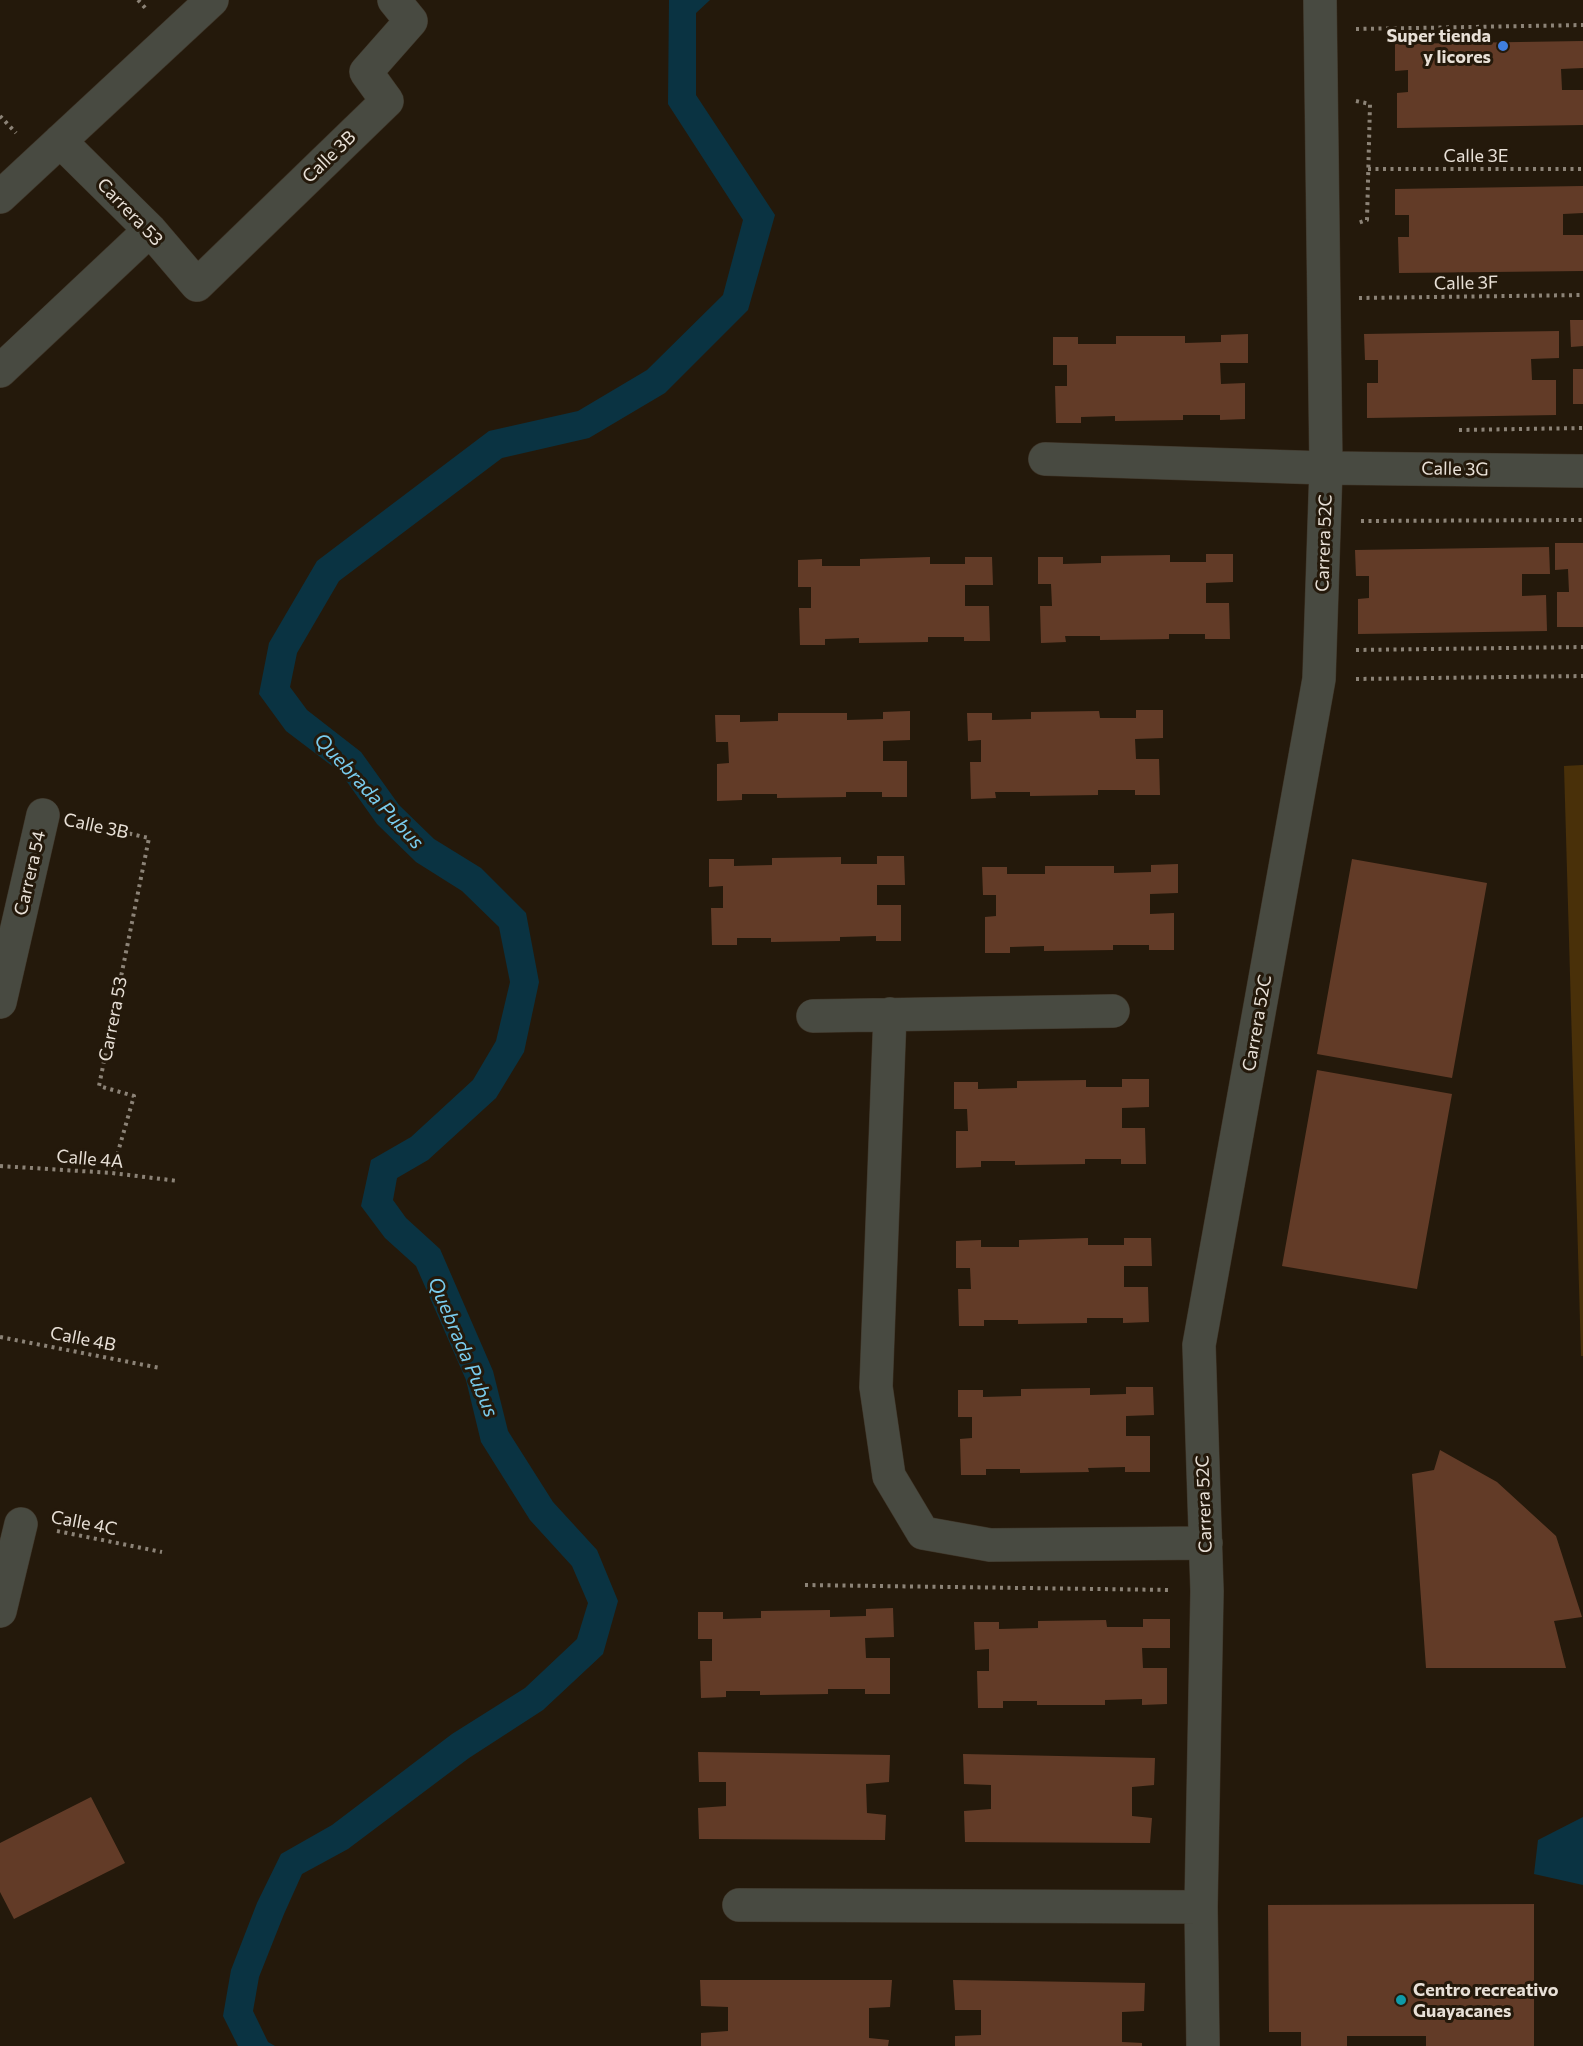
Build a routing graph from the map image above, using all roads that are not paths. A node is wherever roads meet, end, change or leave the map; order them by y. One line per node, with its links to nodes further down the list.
1 (212, 0): 4 (street)
2 (1320, 0): 10 (street, Carrera 52C)
3 (403, 10): 7 (street, Calle 3B)
4 (60, 141): 5 (street); 6 (street, Carrera 53)
5 (0, 197)
6 (150, 230): 7 (street, Carrera 53); 8 (street)
7 (196, 285)
8 (0, 371)
9 (1045, 459): 10 (street, Calle 3G)
10 (1326, 468): 11 (street, Calle 3G); 18 (street, Carrera 52C)
11 (1583, 471)
12 (44, 815): 13 (street, Carrera 54)
13 (0, 1002)
14 (1113, 1011): 15 (street)
15 (891, 1014): 16 (street); 18 (street)
16 (813, 1016)
17 (21, 1524): 19 (street)
18 (1206, 1543): 21 (street, Carrera 52C)
19 (0, 1611)
20 (739, 1905): 21 (street)
21 (1201, 1907): 22 (street, Carrera 52C)
22 (1203, 2046)

